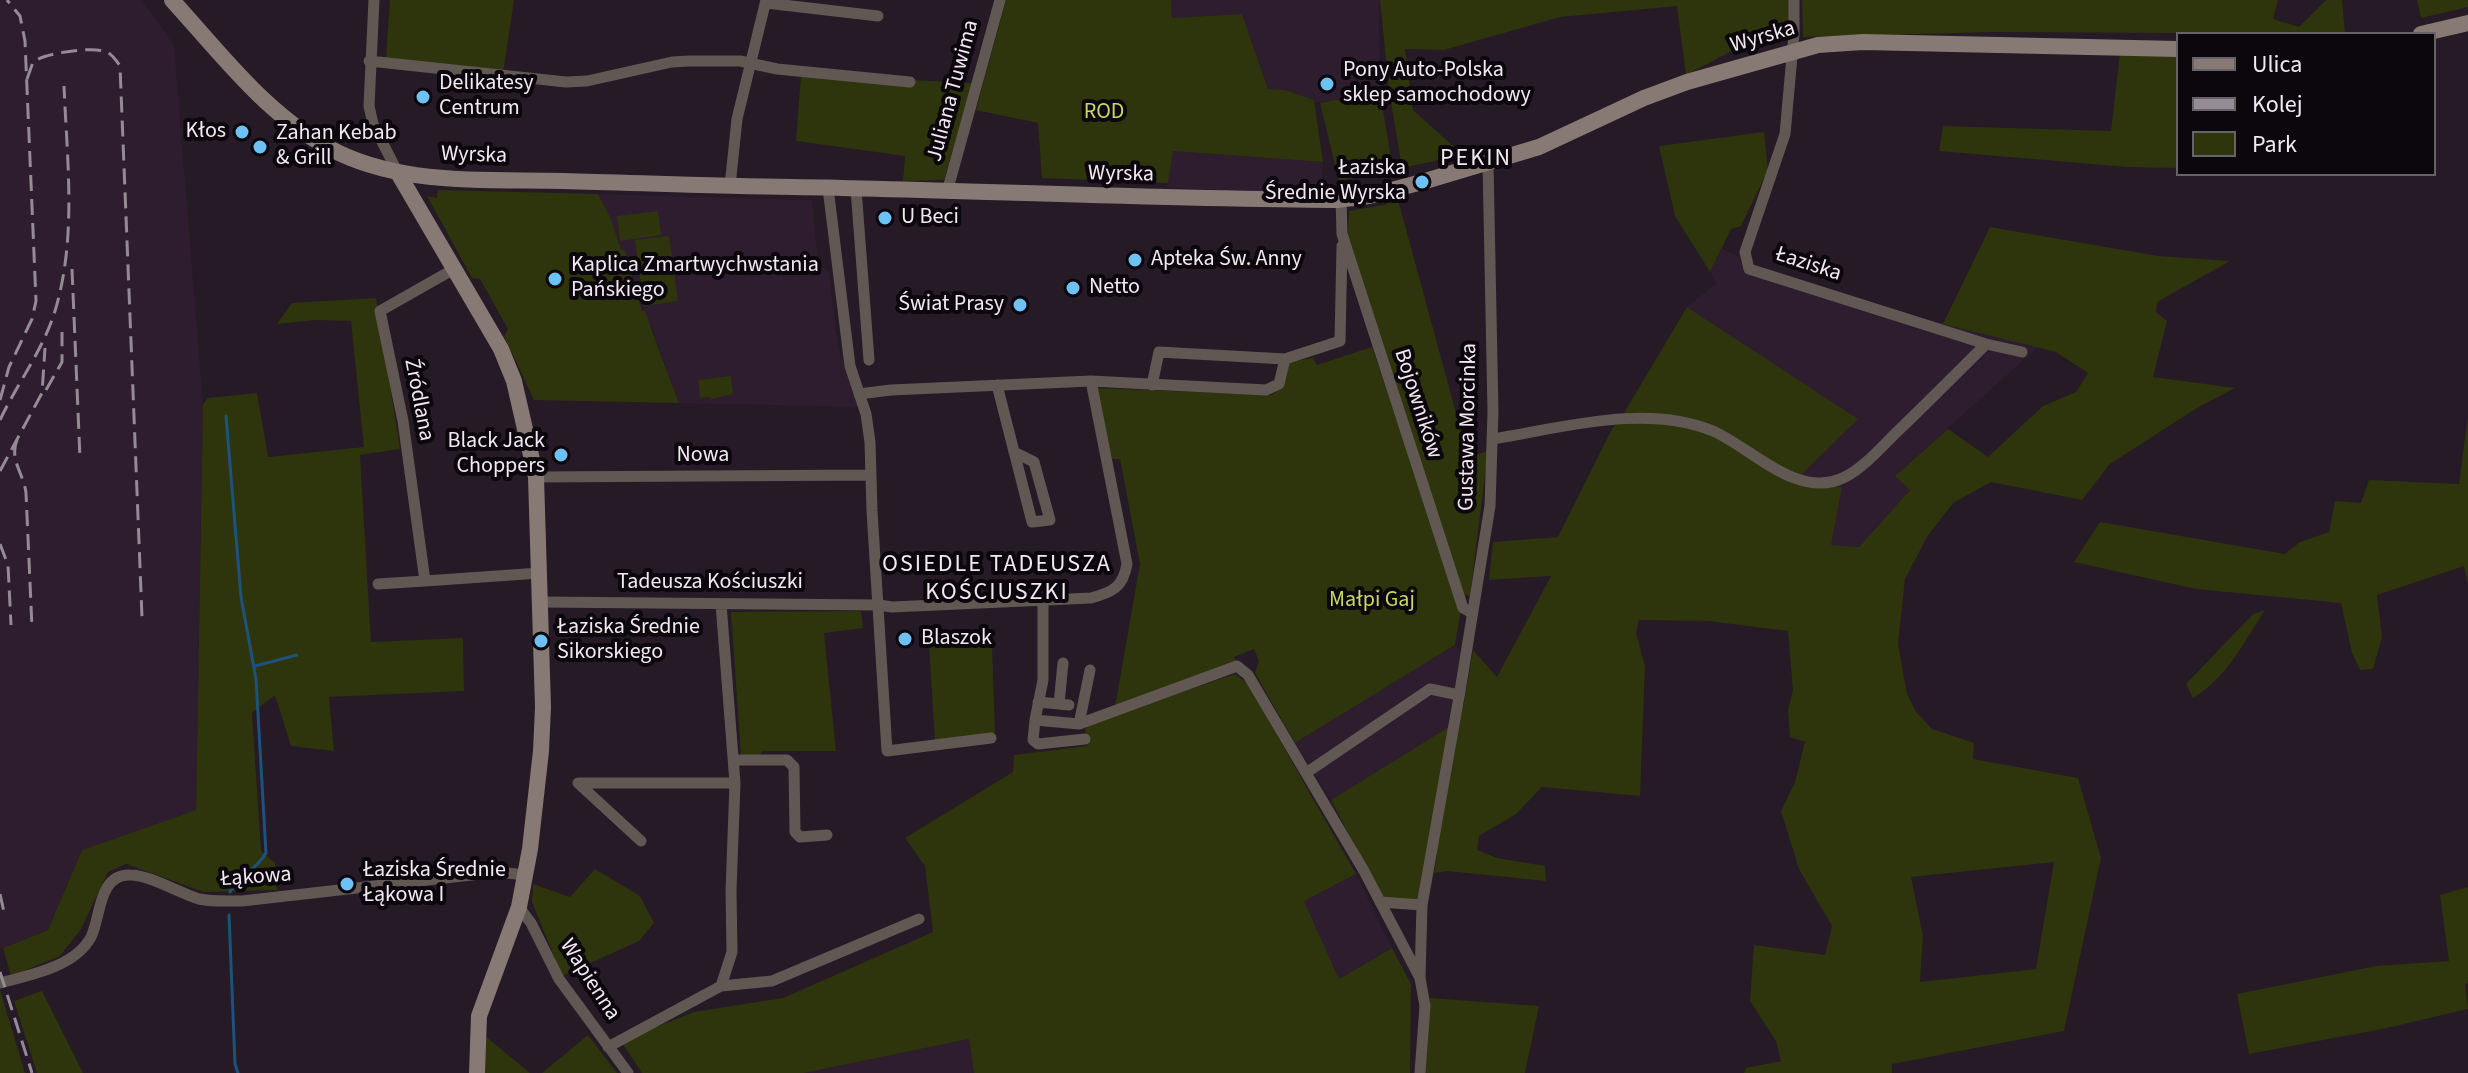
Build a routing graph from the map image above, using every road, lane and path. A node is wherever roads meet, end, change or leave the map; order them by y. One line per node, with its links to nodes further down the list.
1 (172, 0): 16 (street, Wyrska)
2 (374, 0): 11 (street)
3 (1000, 0): 22 (street, Juliana Tuwima)
4 (1794, 0): 10 (street)
5 (766, 2): 6 (street); 12 (street)
6 (878, 16)
7 (2468, 23): 8 (street)
8 (2430, 32)
9 (2176, 49): 10 (street, Wyrska)
10 (1792, 52): 15 (street, Wyrska); 27 (street, Łaziska)
11 (369, 61): 12 (street); 14 (street)
12 (751, 64): 13 (street); 19 (street)
13 (910, 82)
14 (381, 141): 16 (street); 17 (street)
15 (1488, 163): 23 (street, Wyrska); 35 (street, Gustawa Morcinka)
16 (367, 164): 17 (street, Wyrska)
17 (398, 173): 18 (street, Wyrska); 25 (street)
18 (426, 176): 19 (street, Wyrska); 25 (street)
19 (730, 186): 20 (street, Wyrska)
20 (828, 188): 21 (street, Wyrska); 34 (street)
21 (856, 189): 22 (street, Wyrska); 30 (street)
22 (947, 192): 23 (street, Wyrska)
23 (1341, 200): 24 (street, Bojowników)
24 (1342, 234): 29 (street); 46 (street, Bojowników)
25 (439, 245): 26 (street)
26 (454, 269): 38 (street); 40 (street, Źródlana)
27 (1986, 344): 28 (street, Łaziska); 35 (street)
28 (2022, 352)
29 (1285, 359): 33 (street); 33 (street)
30 (869, 360)
31 (1091, 381): 32 (street); 33 (street); 42 (street)
32 (997, 385): 34 (street); 36 (street)
33 (1152, 385)
34 (859, 394): 37 (street)
35 (1492, 439): 46 (street, Gustawa Morcinka)
36 (1014, 452): 36 (street)
37 (871, 475): 38 (street, Nowa); 45 (street)
38 (536, 477): 39 (street)
39 (540, 573): 40 (street); 43 (street)
40 (425, 581): 41 (street)
41 (378, 584)
42 (1043, 599): 45 (street); 50 (street)
43 (541, 602): 44 (street, Tadeusza Kościuszki); 60 (street)
44 (721, 604): 45 (street, Tadeusza Kościuszki); 55 (street)
45 (879, 605): 53 (street)
46 (1472, 613): 49 (street, Gustawa Morcinka)
47 (1063, 663): 50 (street)
48 (1090, 670): 52 (street)
49 (1460, 693): 56 (street); 62 (street, Gustawa Morcinka)
50 (1038, 702): 51 (street)
51 (1035, 720): 52 (street); 54 (street)
52 (1079, 724): 56 (street)
53 (991, 738)
54 (1085, 739)
55 (734, 760): 57 (street); 58 (street)
56 (1306, 773): 61 (street)
57 (735, 783): 59 (street); 67 (street)
58 (827, 835)
59 (641, 841)
60 (525, 875): 63 (street); 66 (street, Łąkowa)
61 (1380, 902): 62 (street); 65 (street)
62 (1422, 905): 65 (street, Gustawa Morcinka)
63 (519, 907): 68 (street, Wapienna); 69 (street)
64 (919, 919): 67 (street)
65 (1420, 978): 71 (street)
66 (0, 983)
67 (721, 986): 68 (street)
68 (608, 1047): 70 (street, Wapienna)
69 (477, 1073)
70 (628, 1073)
71 (1420, 1073)

